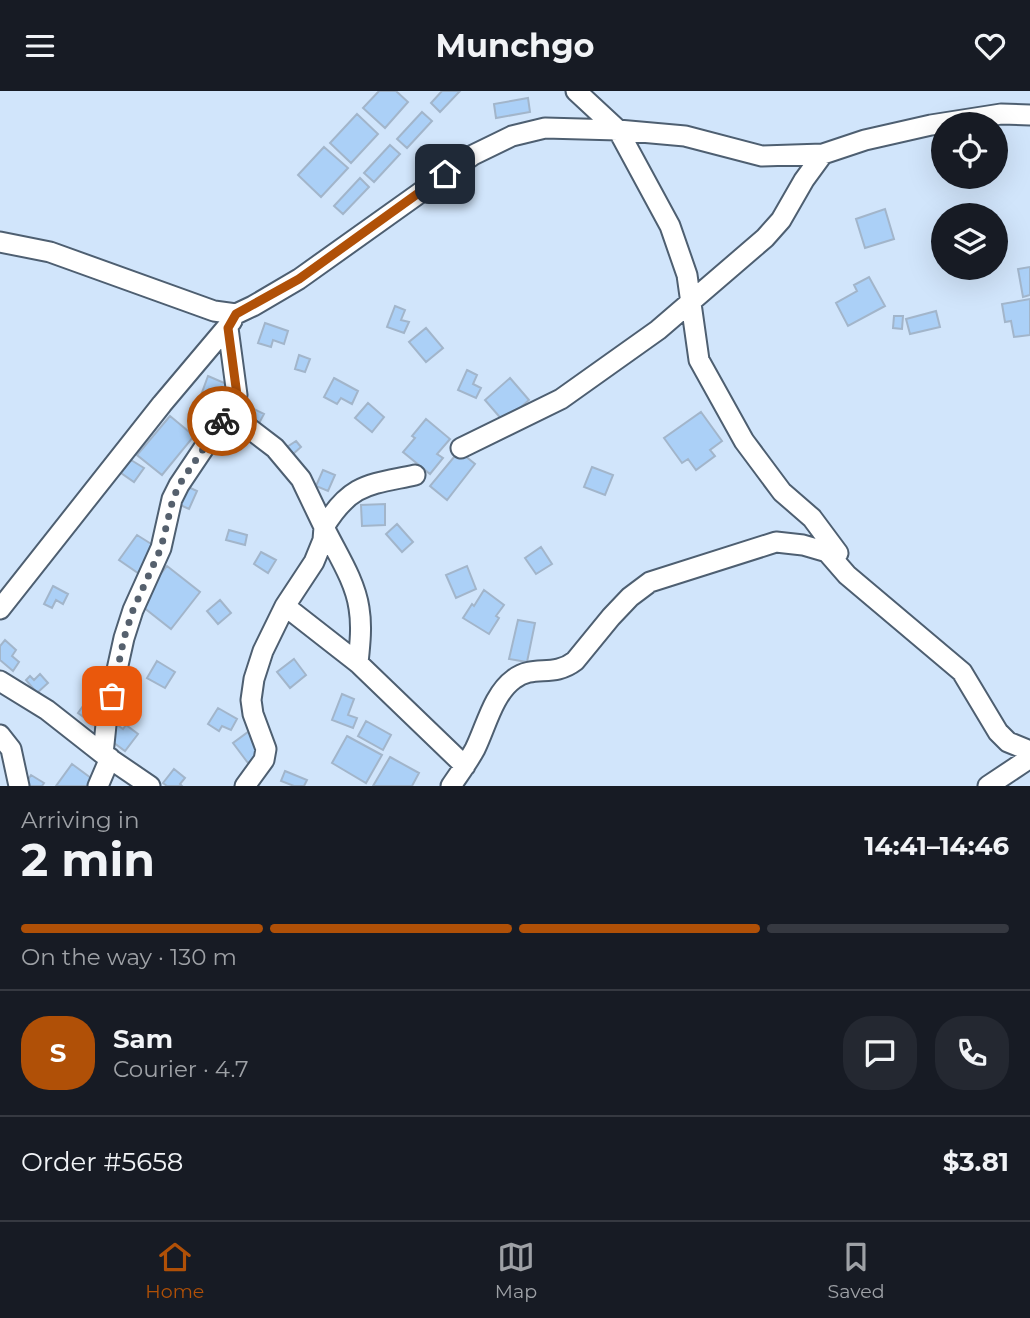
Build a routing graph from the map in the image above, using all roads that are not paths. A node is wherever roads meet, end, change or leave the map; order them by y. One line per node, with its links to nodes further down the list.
1 (576, 91): 3 (street)
2 (1030, 115): 4 (street)
3 (618, 130): 4 (street); 6 (street); 7 (street)
4 (823, 154): 6 (street)
5 (0, 242): 7 (street)
6 (692, 302): 9 (street); 12 (street)
7 (232, 321): 8 (street); 14 (street)
8 (228, 412): 11 (street); 19 (street)
9 (461, 448)
10 (415, 475): 11 (street)
11 (324, 527): 13 (street); 15 (street)
12 (838, 553)
13 (285, 606): 15 (street); 25 (street)
14 (0, 609)
15 (358, 663): 21 (street)
16 (0, 681): 19 (street)
17 (0, 735): 22 (street)
18 (1030, 751): 21 (street)
19 (107, 756): 23 (street); 24 (street)
20 (1030, 758): 27 (street)
21 (465, 765): 26 (street)
22 (19, 786)
23 (98, 786)
24 (150, 786)
25 (244, 786)
26 (451, 786)
27 (988, 786)

